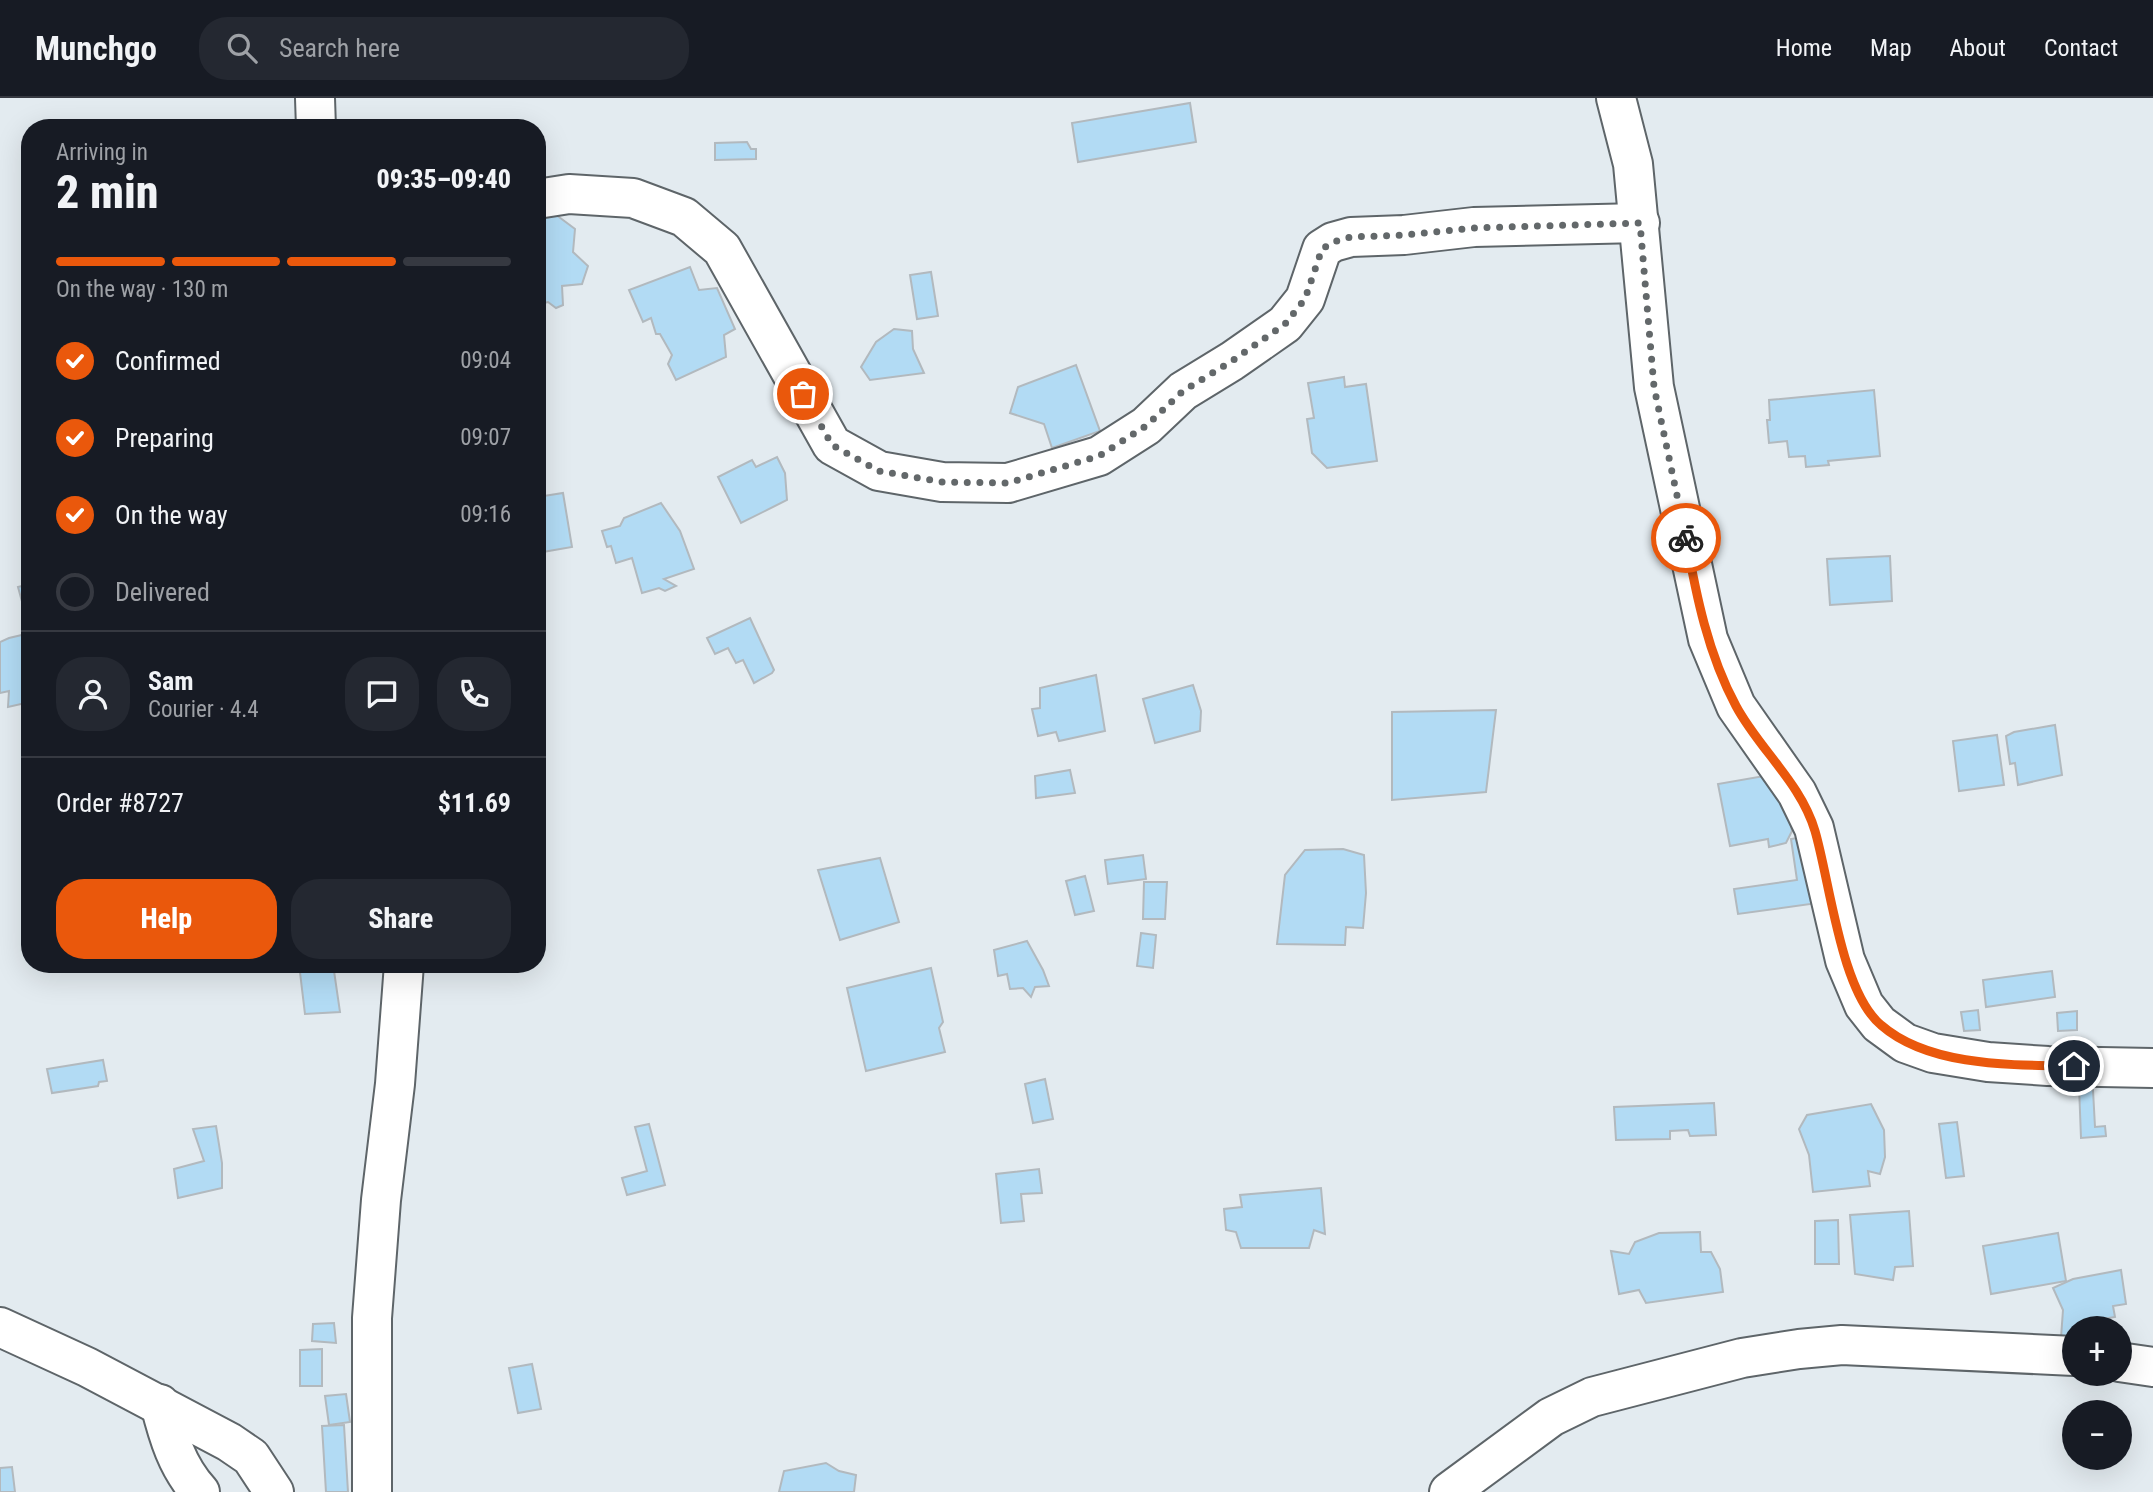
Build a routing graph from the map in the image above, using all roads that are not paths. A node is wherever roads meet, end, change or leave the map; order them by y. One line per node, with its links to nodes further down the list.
1 (315, 98): 3 (street)
2 (1616, 98): 5 (street)
3 (316, 119)
4 (546, 198): 5 (street)
5 (1640, 223): 7 (street)
6 (403, 973): 15 (street)
7 (2153, 1068)
8 (0, 1327): 12 (street)
9 (2062, 1355): 16 (street)
10 (2132, 1364): 11 (street)
11 (2153, 1367)
12 (160, 1404): 13 (street); 14 (street)
13 (200, 1492)
14 (274, 1492)
15 (372, 1492)
16 (1449, 1492)

